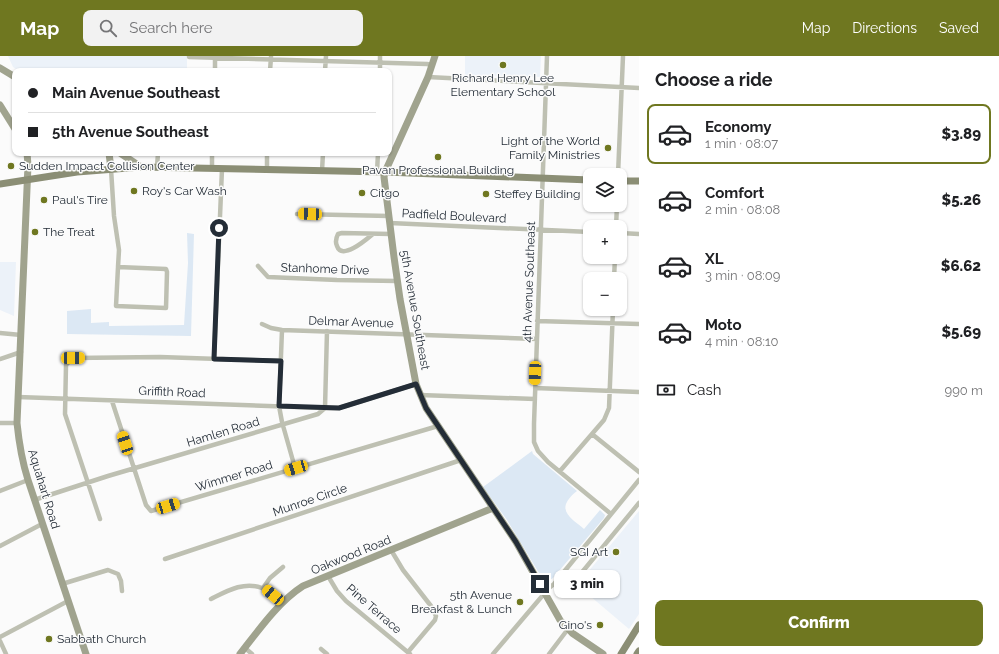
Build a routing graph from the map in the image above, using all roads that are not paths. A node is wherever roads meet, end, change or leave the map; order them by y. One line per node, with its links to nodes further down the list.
1 (380, 56): 9 (street)
2 (435, 56): 10 (street)
3 (547, 56): 18 (street, 4th Avenue Southeast)
4 (623, 56): 19 (street)
5 (188, 57): 6 (street)
6 (215, 57): 7 (street); 12 (street)
7 (271, 57): 8 (street); 13 (street)
8 (326, 58): 9 (street); 14 (street)
9 (380, 62): 10 (street); 15 (street)
10 (432, 65): 17 (street)
11 (0, 68): 16 (street)
12 (215, 68)
13 (270, 68)
14 (325, 68)
15 (380, 68)
16 (12, 76)
17 (428, 77): 18 (street); 23 (street)
18 (546, 83): 19 (street); 42 (street, 4th Avenue Southeast)
19 (622, 87): 20 (street); 36 (street)
20 (639, 88)
21 (0, 105): 22 (street)
22 (12, 124)
23 (392, 150)
24 (27, 156): 43 (street, Aquahart Road)
25 (109, 156): 37 (street)
26 (124, 156): 33 (street)
27 (158, 156): 34 (street)
28 (212, 156): 35 (street)
29 (267, 156): 39 (street)
30 (323, 156): 40 (street)
31 (378, 156): 41 (street)
32 (389, 156): 41 (street)
33 (140, 167): 34 (main road); 37 (main road)
34 (157, 167): 35 (main road)
35 (212, 168): 38 (main road)
36 (618, 168)
37 (111, 169): 43 (main road); 57 (street)
38 (222, 169): 39 (main road); 72 (street)
39 (266, 170): 40 (main road)
40 (322, 171): 41 (main road)
41 (381, 172): 42 (main road); 49 (street, 5th Avenue Southeast)
42 (542, 178): 44 (main road); 50 (street, 4th Avenue Southeast)
43 (27, 180): 47 (main road); 68 (street, Aquahart Road)
44 (583, 180)
45 (627, 181): 46 (main road)
46 (639, 182)
47 (0, 184)
48 (297, 214): 49 (street, Padfield Boulevard)
49 (389, 220): 50 (street, Padfield Boulevard); 54 (street, 5th Avenue Southeast)
50 (540, 230): 51 (street, Padfield Boulevard); 60 (street, 4th Avenue Southeast)
51 (583, 232)
52 (627, 233): 55 (street)
53 (374, 234): 53 (street); 54 (street)
54 (391, 234): 58 (street, 5th Avenue Southeast)
55 (639, 234)
56 (258, 266): 58 (street, Stanhome Drive)
57 (118, 267): 57 (street)
58 (397, 281): 67 (street, 5th Avenue Southeast)
59 (612, 316): 61 (street)
60 (537, 321): 61 (street); 69 (street, 4th Avenue Southeast)
61 (612, 323): 63 (street); 76 (street)
62 (262, 324): 64 (street, Delmar Avenue)
63 (639, 324)
64 (282, 330): 65 (street, Delmar Avenue); 73 (street)
65 (327, 331): 67 (street, Delmar Avenue); 84 (street)
66 (0, 333): 68 (street)
67 (407, 334): 69 (street, Delmar Avenue); 74 (street, 5th Avenue Southeast)
68 (21, 335): 70 (street, Aquahart Road)
69 (537, 339): 75 (street, 4th Avenue Southeast)
70 (21, 352): 71 (street); 79 (street, Aquahart Road)
71 (0, 359)
72 (214, 359): 73 (street); 81 (street)
73 (281, 361): 83 (street)
74 (416, 384): 78 (street, 5th Avenue Southeast); 84 (street, Hamlen Road)
75 (535, 388): 76 (street); 80 (street, 4th Avenue Southeast)
76 (610, 391): 77 (street); 89 (street)
77 (639, 392)
78 (420, 395): 80 (street); 88 (street, 5th Avenue Southeast)
79 (18, 397): 81 (street, Griffith Road); 86 (street, Aquahart Road)
80 (534, 398): 93 (street, 4th Avenue Southeast)
81 (65, 399): 82 (street, Griffith Road); 97 (street)
82 (112, 400): 83 (street, Griffith Road); 92 (street)
83 (279, 406): 84 (street, Griffith Road); 87 (street)
84 (325, 408): 87 (street, Hamlen Road)
85 (0, 423): 86 (street)
86 (17, 423): 95 (street, Aquahart Road)
87 (283, 425): 91 (street); 92 (street, Hamlen Road)
88 (438, 426): 90 (street, 5th Avenue Southeast); 91 (street, Wimmer Road)
89 (592, 434): 93 (street); 94 (street)
90 (461, 460): 101 (street, 5th Avenue Southeast); 107 (street, Munroe Circle)
91 (296, 468): 92 (street, Wimmer Road)
92 (134, 470): 97 (street, Hamlen Road)
93 (560, 471): 102 (street, 4th Avenue Southeast)
94 (639, 472)
95 (28, 480): 98 (street); 99 (street, Aquahart Road)
96 (639, 480): 102 (street)
97 (87, 484): 99 (street, Hamlen Road); 103 (street)
98 (0, 491)
99 (34, 500): 104 (street, Aquahart Road)
100 (639, 504): 110 (street)
101 (493, 508): 106 (street, Oakwood Road); 114 (street, 5th Avenue Southeast)
102 (611, 514): 114 (street)
103 (100, 519)
104 (42, 524): 105 (street); 111 (street, Aquahart Road)
105 (0, 546)
106 (391, 550): 109 (street, Oakwood Road); 125 (street)
107 (165, 559)
108 (282, 567): 112 (street)
109 (328, 576): 117 (street, Oakwood Road); 125 (street, Pine Terrace)
110 (574, 582)
111 (62, 584): 113 (street); 116 (street, Aquahart Road)
112 (263, 588): 115 (street); 117 (street)
113 (122, 591)
114 (544, 594): 119 (street, 5th Avenue Southeast); 131 (street)
115 (212, 599)
116 (68, 601): 120 (street); 127 (street, Aquahart Road)
117 (282, 603): 122 (street, Oakwood Road)
118 (639, 625): 134 (main road)
119 (568, 629): 132 (street); 133 (street, 5th Avenue Southeast)
120 (0, 637)
121 (0, 640): 126 (street)
122 (245, 648): 128 (street, Oakwood Road); 129 (street)
123 (321, 649): 130 (street)
124 (639, 651): 135 (main road)
125 (410, 653)
126 (6, 654)
127 (86, 654)
128 (240, 654)
129 (252, 654)
130 (327, 654)
131 (493, 654)
132 (549, 654)
133 (603, 654)
134 (621, 654)
135 (637, 654)

